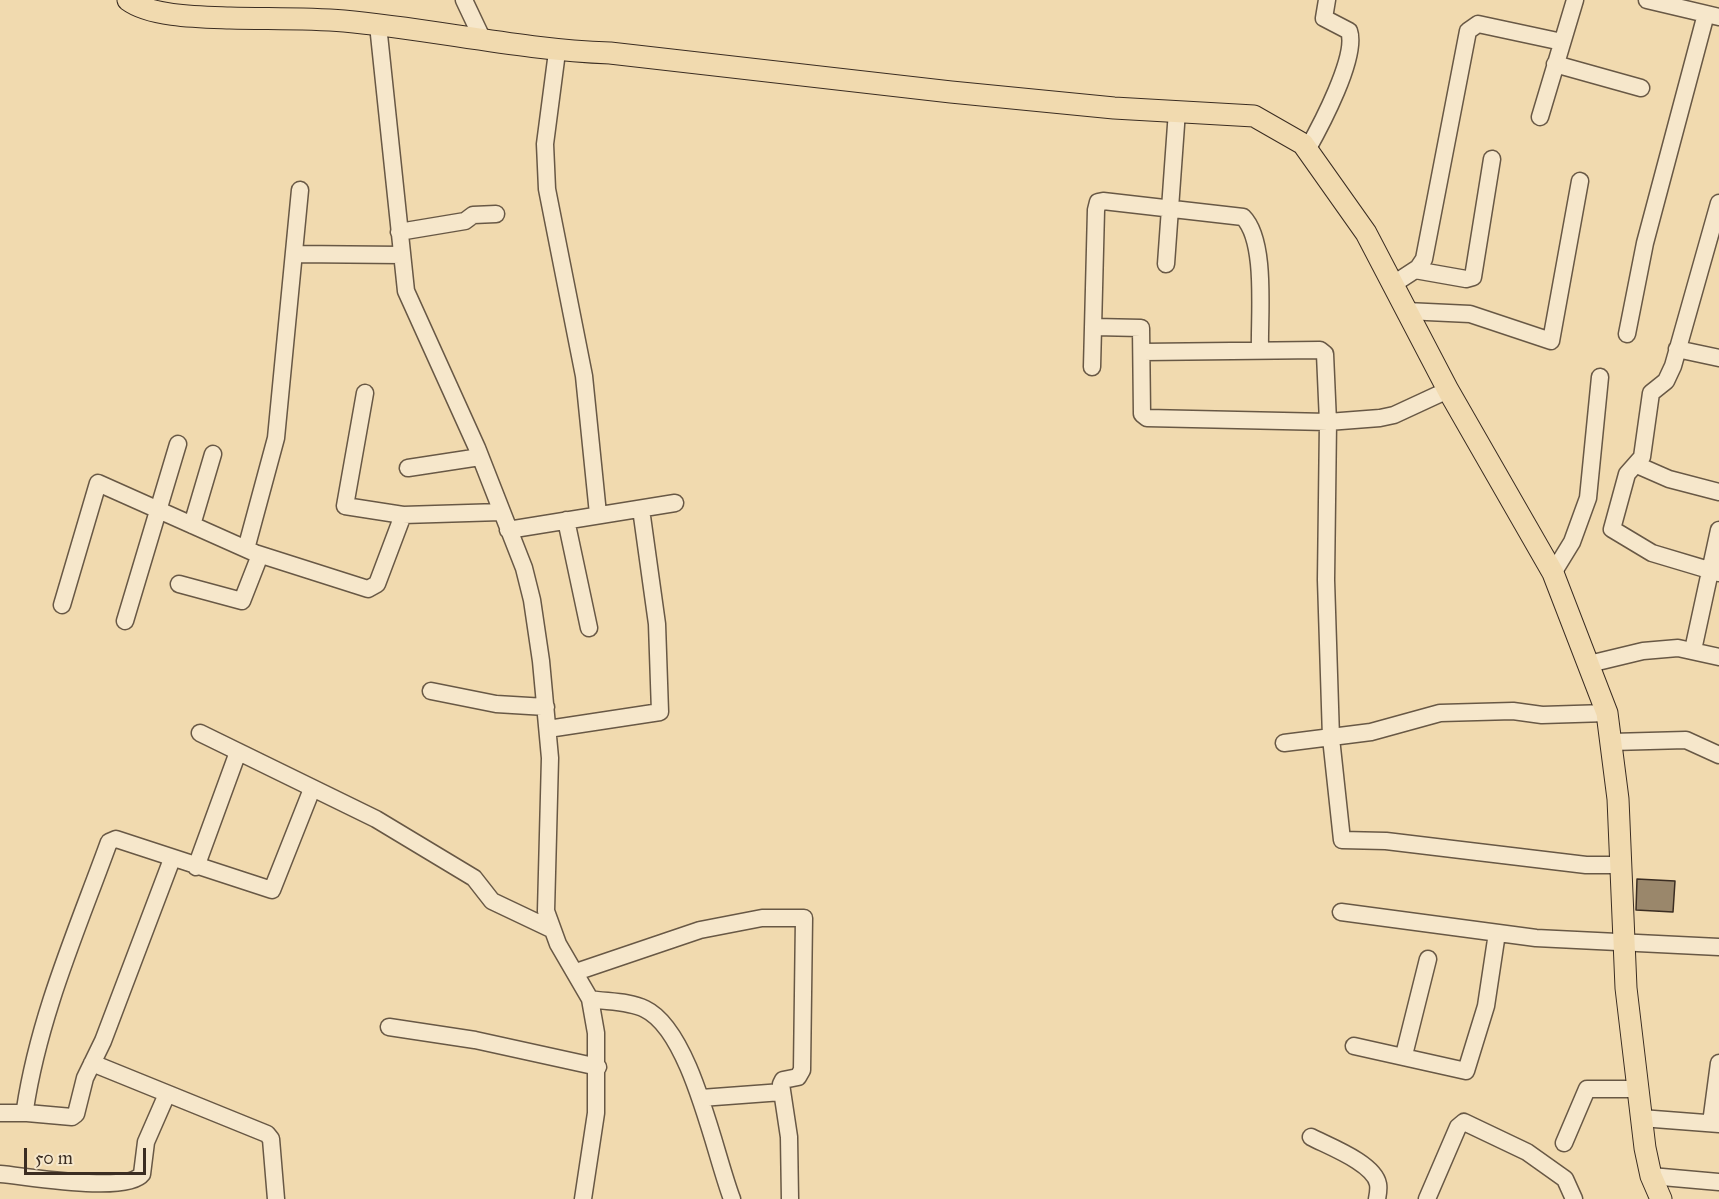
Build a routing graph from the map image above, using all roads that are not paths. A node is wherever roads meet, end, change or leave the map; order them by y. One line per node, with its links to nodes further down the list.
1 (128, 0): 7 (main road)
2 (464, 0): 8 (street)
3 (1327, 0): 15 (street)
4 (1575, 0): 9 (street)
5 (1647, 0): 6 (street)
6 (1713, 15): 30 (street)
7 (378, 25): 8 (main road); 22 (street)
8 (482, 38): 10 (main road)
9 (1562, 42): 11 (street); 26 (street)
10 (557, 52): 13 (main road); 50 (street)
11 (1555, 64): 12 (street); 14 (street)
12 (1641, 88)
13 (1178, 111): 15 (main road); 20 (street)
14 (1540, 117)
15 (1307, 150): 27 (main road)
16 (1492, 159): 26 (street)
17 (1580, 181): 28 (street)
18 (300, 190): 23 (street)
19 (1719, 203): 32 (street)
20 (1171, 207): 25 (street); 29 (street); 31 (street)
21 (496, 214): 22 (street)
22 (399, 232): 24 (street)
23 (295, 254): 24 (street); 56 (street)
24 (402, 255): 42 (street)
25 (1166, 264)
26 (1415, 270): 27 (street)
27 (1392, 285): 28 (main road)
28 (1406, 311): 37 (main road)
29 (1095, 327): 33 (street); 35 (street)
30 (1627, 334)
31 (1260, 349): 33 (street); 39 (street)
32 (1677, 349): 34 (street); 43 (street)
33 (1143, 352): 39 (street)
34 (1719, 358)
35 (1092, 367)
36 (1600, 377): 58 (street)
37 (1448, 390): 39 (street); 58 (main road)
38 (365, 393): 51 (street)
39 (1328, 422): 71 (street)
40 (178, 444): 48 (street)
41 (213, 454): 53 (street)
42 (480, 457): 44 (street); 49 (street)
43 (1637, 465): 45 (street); 57 (street)
44 (408, 468)
45 (1719, 492)
46 (675, 503): 47 (street)
47 (641, 508): 50 (street); 69 (street)
48 (160, 511): 53 (street); 60 (street); 61 (street)
49 (501, 512): 51 (street); 54 (street)
50 (598, 514): 52 (street)
51 (403, 515): 56 (street)
52 (566, 520): 54 (street); 62 (street)
53 (192, 525): 56 (street)
54 (508, 530): 67 (street)
55 (1719, 530): 57 (street)
56 (253, 552): 59 (street)
57 (1715, 572): 63 (street)
58 (1553, 573): 65 (main road)
59 (179, 584)
60 (62, 605)
61 (125, 621)
62 (589, 628)
63 (1693, 650): 64 (street); 65 (street)
64 (1719, 657)
65 (1589, 664): 68 (main road)
66 (431, 691): 67 (street)
67 (546, 707): 69 (street)
68 (1607, 713): 71 (street); 72 (main road)
69 (548, 729): 81 (street)
70 (200, 733): 74 (street)
71 (1331, 738): 73 (street); 78 (street)
72 (1612, 742): 75 (street); 78 (main road)
73 (1284, 743)
74 (238, 752): 76 (street); 79 (street)
75 (1719, 755)
76 (312, 789): 79 (street); 81 (street)
77 (172, 859): 79 (street); 91 (street); 99 (street)
78 (1622, 865): 83 (main road)
79 (196, 867)
80 (1341, 912): 82 (street)
81 (551, 929): 86 (street)
82 (1497, 933): 83 (street); 90 (street)
83 (1625, 942): 84 (street); 94 (main road)
84 (1719, 947)
85 (1428, 959): 90 (street)
86 (576, 972): 87 (street); 95 (street)
87 (590, 999): 93 (street); 97 (street)
88 (389, 1026): 93 (street)
89 (1354, 1046): 90 (street)
90 (1404, 1055)
91 (92, 1063): 96 (street); 99 (street)
92 (1719, 1063): 101 (street)
93 (598, 1066): 108 (street)
94 (1638, 1089): 100 (main road); 103 (street)
95 (782, 1092): 97 (street); 110 (street)
96 (167, 1094): 104 (street); 107 (street)
97 (701, 1098): 109 (street)
98 (0, 1113): 99 (street)
99 (28, 1113)
100 (1641, 1118): 101 (street); 105 (main road)
101 (1715, 1123)
102 (1311, 1137): 111 (street)
103 (1564, 1143)
104 (0, 1174)
105 (1651, 1176): 106 (street); 114 (main road)
106 (1719, 1182)
107 (276, 1199)
108 (583, 1199)
109 (732, 1199)
110 (789, 1199)
111 (1377, 1199)
112 (1427, 1199): 113 (street)
113 (1574, 1199)
114 (1661, 1199)

